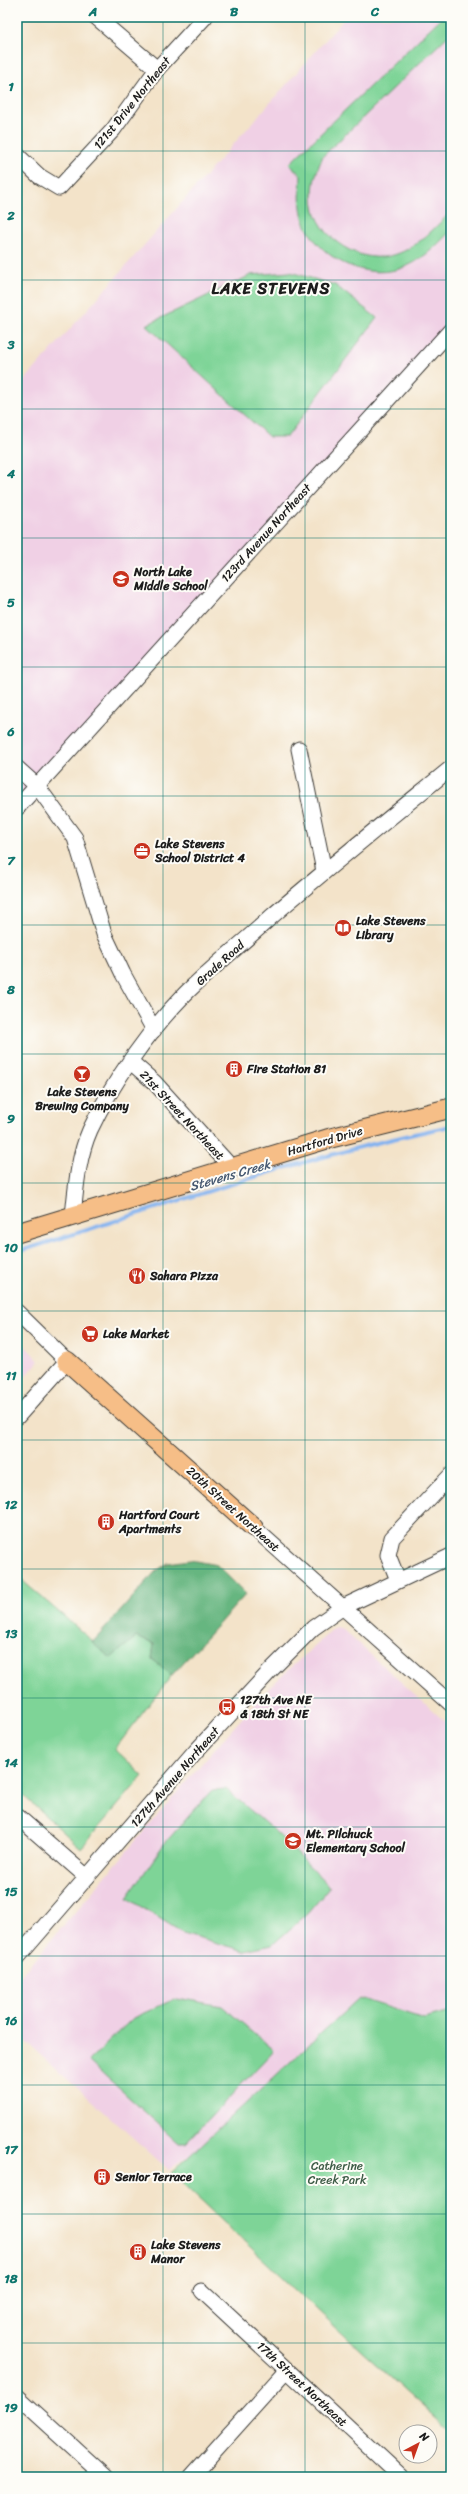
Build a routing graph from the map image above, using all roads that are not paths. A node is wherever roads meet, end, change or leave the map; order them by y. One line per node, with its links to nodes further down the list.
1 (96, 17): 3 (street)
2 (205, 17): 3 (street, 121st Drive Northeast)
3 (157, 69): 4 (street, 121st Drive Northeast)
4 (17, 155)
5 (451, 330): 9 (street, 123rd Avenue Northeast)
6 (299, 749): 11 (street)
7 (17, 768): 9 (street)
8 (451, 768): 11 (street, Grade Road)
9 (37, 786): 10 (street, 123rd Avenue Northeast); 12 (street)
10 (17, 808)
11 (324, 871): 12 (street, Grade Road)
12 (154, 1030): 13 (street, Grade Road)
13 (131, 1062): 15 (street, 21st Street Northeast); 16 (street, Grade Road)
14 (451, 1108): 15 (main road, Hartford Drive)
15 (232, 1168): 16 (main road, Hartford Drive)
16 (73, 1216): 17 (main road, Hartford Drive)
17 (17, 1233)
18 (17, 1312): 19 (street, 20th Street Northeast)
19 (67, 1361): 20 (street); 22 (main road, 20th Street Northeast)
20 (17, 1417)
21 (451, 1475): 24 (street)
22 (253, 1527): 25 (street, 20th Street Northeast)
23 (451, 1556): 24 (street, 127th Avenue Northeast)
24 (398, 1580): 25 (street, 127th Avenue Northeast)
25 (343, 1607): 26 (street, 20th Street Northeast); 28 (street, 127th Avenue Northeast)
26 (451, 1704)
27 (17, 1816): 28 (street)
28 (87, 1877): 29 (street, 127th Avenue Northeast)
29 (17, 1958)
30 (202, 2291): 31 (street, 17th Street Northeast)
31 (287, 2370): 34 (street); 35 (street, 17th Street Northeast)
32 (17, 2396): 33 (street)
33 (106, 2477)
34 (191, 2477)
35 (402, 2477)

